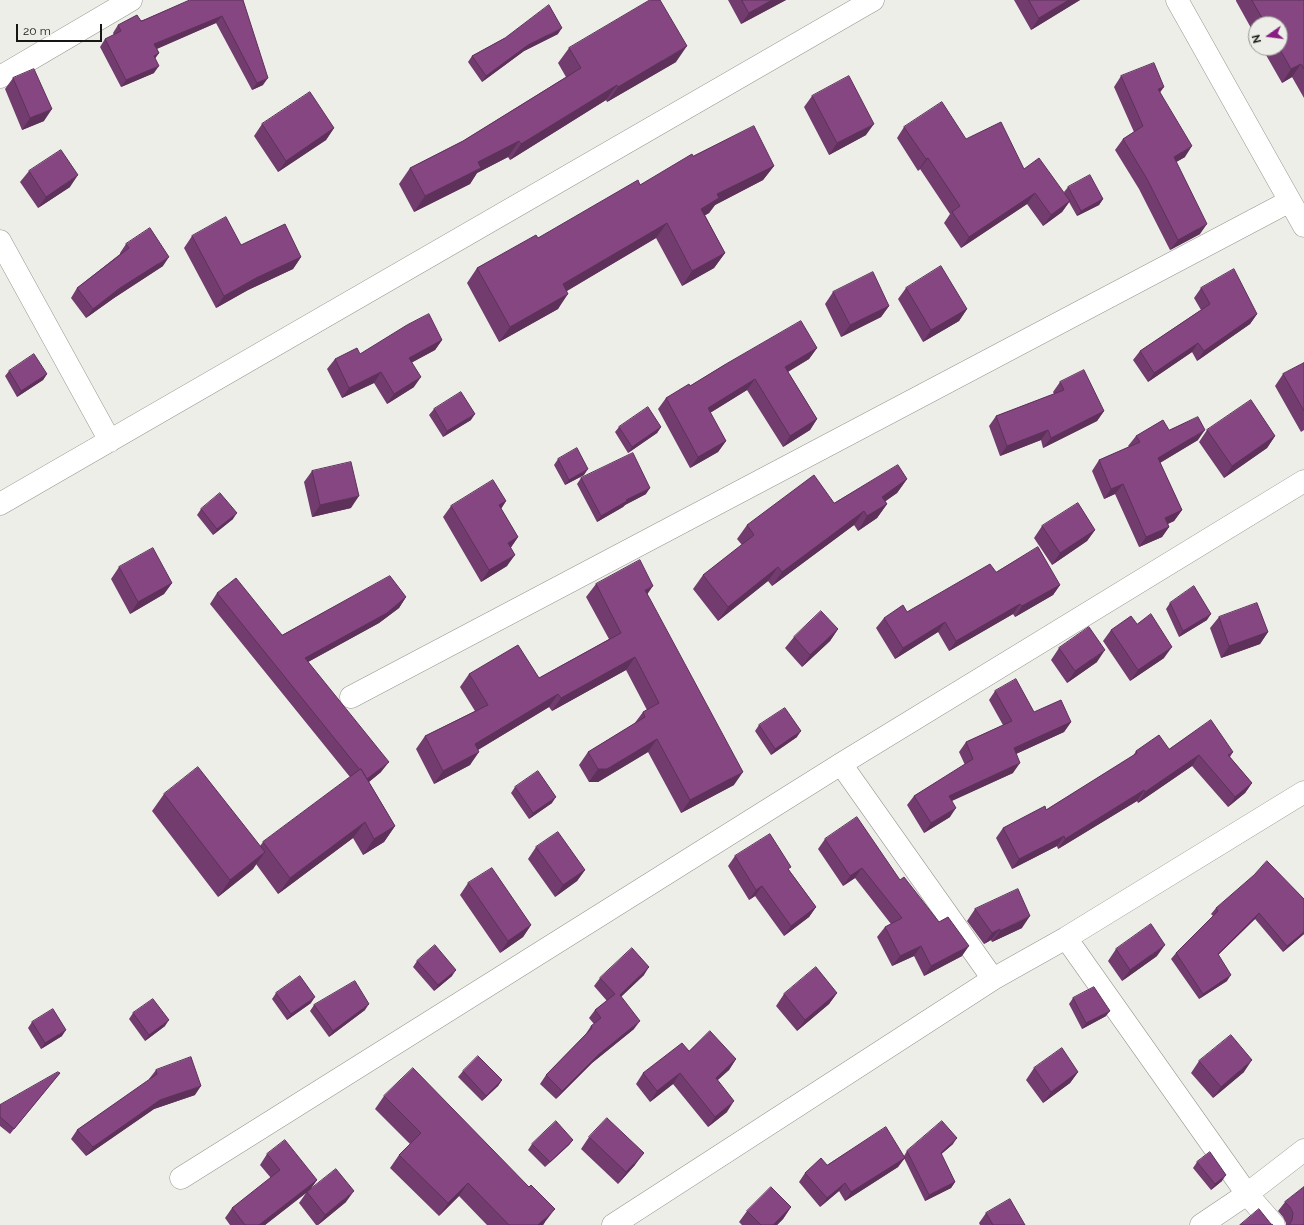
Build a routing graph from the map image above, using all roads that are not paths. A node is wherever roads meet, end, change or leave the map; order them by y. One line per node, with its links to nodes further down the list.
1 (131, 0): 4 (street)
2 (873, 0): 8 (street)
3 (1177, 0): 5 (street)
4 (0, 78)
5 (1290, 200): 6 (street); 11 (street)
6 (1304, 226)
7 (0, 241): 8 (street)
8 (110, 441): 10 (street)
9 (1304, 481): 12 (street)
10 (0, 504)
11 (351, 697)
12 (841, 764): 15 (street); 17 (street)
13 (1304, 792): 14 (street)
14 (1066, 938): 15 (street); 18 (street)
15 (993, 979): 19 (street)
16 (1304, 1150): 18 (street)
17 (181, 1178)
18 (1247, 1194): 20 (street); 21 (street)
19 (613, 1225)
20 (1201, 1225)
21 (1274, 1225)

